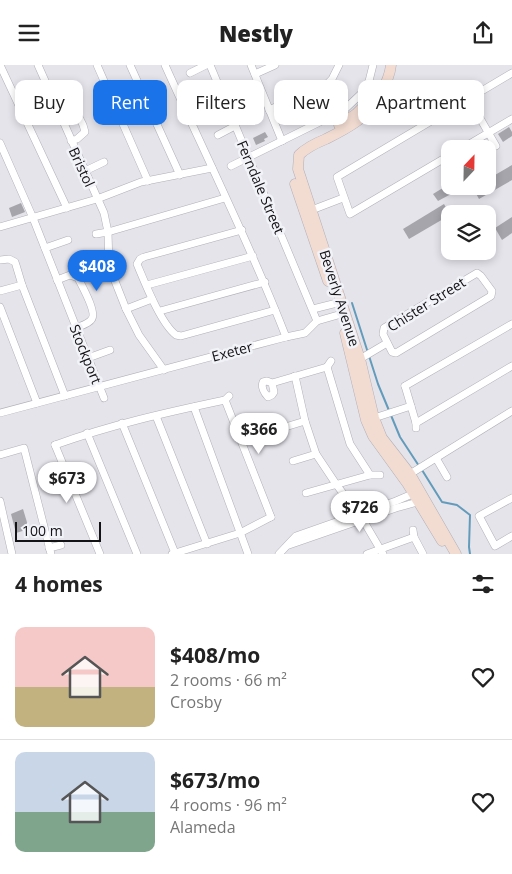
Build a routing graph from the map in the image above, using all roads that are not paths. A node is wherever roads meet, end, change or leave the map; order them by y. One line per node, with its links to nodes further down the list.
1 (0, 65): 45 (street)
2 (38, 65): 17 (street, Bristol)
3 (97, 65): 41 (street)
4 (130, 65): 40 (street)
5 (165, 65): 38 (street)
6 (206, 65): 14 (street)
7 (210, 65): 18 (street, Ferndale Street)
8 (251, 65): 16 (street)
9 (275, 65): 16 (street)
10 (339, 65): 20 (street)
11 (373, 65): 32 (street)
12 (384, 65): 46 (street, Beverly Avenue)
13 (391, 65): 46 (street, Beverly Avenue)
14 (190, 73)
15 (512, 73): 19 (street)
16 (255, 74): 20 (street)
17 (44, 80)
18 (216, 80)
19 (484, 90)
20 (269, 110): 32 (street)
21 (512, 119): 27 (street)
22 (64, 125): 31 (street, Bristol)
23 (82, 125): 31 (street)
24 (424, 125): 43 (street)
25 (483, 125): 27 (street)
26 (235, 126): 28 (street); 34 (street, Ferndale Street)
27 (488, 133): 29 (street); 30 (street)
28 (218, 135)
29 (476, 140)
30 (492, 140)
31 (71, 141): 39 (street, Bristol)
32 (282, 141): 34 (street)
33 (0, 143): 47 (street, Stockport)
34 (248, 158): 37 (street); 65 (street, Ferndale Street)
35 (441, 160): 43 (street)
36 (104, 162): 39 (street)
37 (231, 166)
38 (212, 168): 40 (street); 42 (street)
39 (85, 171): 44 (street, Bristol)
40 (180, 175): 41 (street)
41 (148, 181): 44 (street)
42 (225, 198): 49 (street); 50 (street)
43 (344, 198): 46 (street)
44 (97, 199): 45 (street); 50 (street, Bristol)
45 (66, 208): 47 (street)
46 (308, 212): 62 (street, Beverly Avenue)
47 (33, 218): 48 (street); 53 (street, Stockport)
48 (0, 227)
49 (242, 230): 54 (street); 59 (street)
50 (108, 232): 51 (street); 64 (street, Bristol)
51 (96, 233)
52 (68, 240): 53 (street)
53 (45, 248): 56 (street, Stockport)
54 (253, 256): 57 (street); 59 (street)
55 (0, 261): 58 (street)
56 (57, 280): 71 (street, Stockport); 71 (street)
57 (265, 282): 66 (street); 67 (street)
58 (22, 285): 60 (street); 82 (street)
59 (146, 285): 61 (street)
60 (0, 291)
61 (152, 299): 64 (street); 67 (street)
62 (338, 303): 65 (street); 68 (street, Beverly Avenue)
63 (0, 307): 84 (street)
64 (126, 309): 78 (street, Bristol)
65 (313, 309): 69 (street, Ferndale Street)
66 (275, 310): 67 (street); 72 (street)
67 (160, 311)
68 (342, 314): 69 (street); 75 (street, Beverly Avenue); 90 (street, Beverly Avenue)
69 (317, 321): 72 (street, Exeter)
70 (512, 324): 85 (street)
71 (76, 328): 76 (street, Stockport)
72 (286, 337): 78 (street, Exeter)
73 (387, 343): 73 (street, Chister Street); 75 (street, Chister Street)
74 (110, 350): 76 (street)
75 (363, 357): 90 (street, Beverly Avenue)
76 (88, 358): 81 (street, Stockport)
77 (512, 366): 85 (street)
78 (164, 370): 81 (street, Exeter)
79 (295, 376): 80 (street); 91 (street); 100 (street)
80 (272, 383)
81 (100, 387): 82 (street, Exeter); 83 (street, Stockport)
82 (65, 396): 84 (street, Exeter)
83 (104, 398)
84 (37, 403): 88 (street, Exeter)
85 (411, 406): 90 (street)
86 (194, 407): 89 (street); 111 (street); 111 (street)
87 (512, 411): 97 (street)
88 (0, 413)
89 (156, 416): 92 (street); 113 (street)
90 (370, 419): 99 (street, Beverly Avenue); 105 (street, Beverly Avenue)
91 (305, 421): 93 (street); 95 (street)
92 (122, 423): 94 (street); 121 (street)
93 (282, 428)
94 (87, 433): 119 (street); 120 (street)
95 (316, 454): 98 (street); 103 (street)
96 (0, 455): 109 (street)
97 (436, 458): 99 (street); 102 (street)
98 (293, 461)
99 (413, 472): 105 (street, Beverly Avenue)
100 (370, 475): 101 (street); 103 (street)
101 (380, 475)
102 (447, 477)
103 (336, 484): 104 (street); 110 (street)
104 (306, 493)
105 (419, 497): 110 (street); 127 (street, Beverly Avenue); 128 (street, Beverly Avenue)
106 (512, 498): 112 (street)
107 (0, 501): 118 (street)
108 (50, 513): 109 (street)
109 (41, 515): 116 (street)
110 (360, 517): 115 (street); 117 (street)
111 (240, 533): 113 (street); 122 (street)
112 (512, 536)
113 (207, 544): 121 (street)
114 (61, 545): 116 (street)
115 (289, 545): 123 (street); 124 (street)
116 (50, 551)
117 (382, 552): 125 (street); 126 (street)
118 (12, 554)
119 (100, 554)
120 (137, 554)
121 (173, 554)
122 (248, 554)
123 (279, 554)
124 (292, 554)
125 (367, 554)
126 (423, 554)
127 (449, 554)
128 (456, 554)

